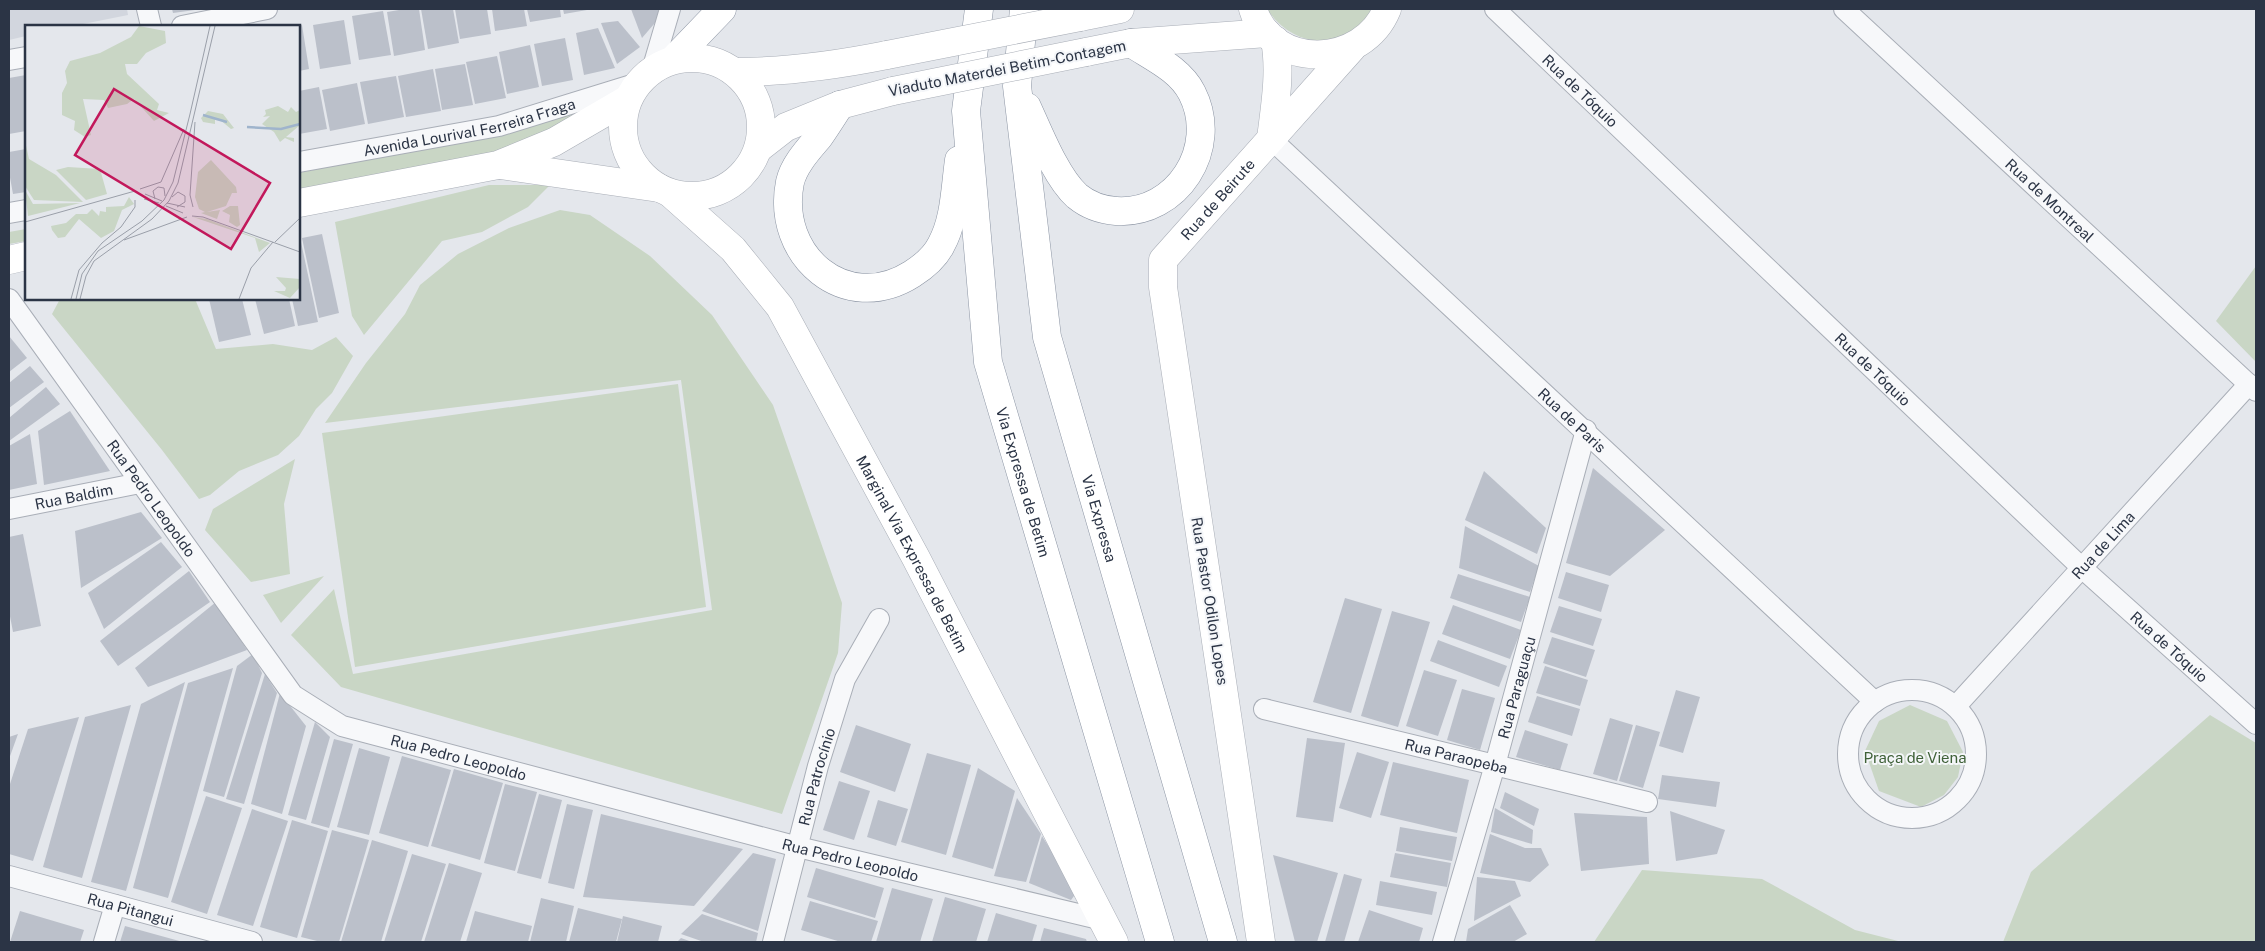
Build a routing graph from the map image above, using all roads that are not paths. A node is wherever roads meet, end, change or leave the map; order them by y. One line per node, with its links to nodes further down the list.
1 (148, 9): 12 (street)
2 (266, 9): 13 (street)
3 (670, 9): 20 (street)
4 (979, 9): 23 (main road, Via Expressa de Betim)
5 (1024, 9): 21 (main road)
6 (1120, 9): 19 (main road, bridge)
7 (1253, 9): 14 (main road)
8 (1387, 9): 16 (main road)
9 (1495, 9): 40 (street, Rua de Tóquio)
10 (1844, 9): 36 (street, Rua de Montreal)
11 (712, 11): 20 (main road)
12 (151, 25)
13 (187, 25)
14 (1271, 36): 15 (main road, Viaduto Materdei Betim-Contagem); 16 (main road); 24 (main road)
15 (1130, 43): 21 (main road); 22 (main road, Viaduto Materdei Betim-Contagem, bridge)
16 (1352, 48): 24 (main road, Rua de Beirute)
17 (25, 57): 18 (street)
18 (9, 60)
19 (736, 72): 20 (main road); 25 (main road)
20 (648, 78): 26 (street, Avenida Lourival Ferreira Fraga); 27 (main road, Avenida Lourival Ferreira Fraga); 28 (main road)
21 (1017, 86): 56 (main road, Via Expressa)
22 (840, 105): 23 (main road); 25 (main road, Viaduto Materdei Betim-Contagem)
23 (966, 111): 55 (main road, Via Expressa de Betim)
24 (1272, 139): 34 (main road, Rua de Beirute); 37 (street, Rua de Paris)
25 (759, 148): 28 (main road)
26 (300, 162)
27 (498, 165): 28 (main road, Avenida Lourival Ferreira Fraga); 29 (main road, Avenida Lourival Ferreira Fraga)
28 (664, 190): 51 (main road, Marginal Via Expressa de Betim)
29 (300, 204)
30 (25, 210): 31 (street)
31 (9, 213)
32 (25, 256): 33 (main road)
33 (9, 260)
34 (1163, 260): 57 (main road, Rua Pastor Odilon Lopes)
35 (9, 300): 38 (street, Rua Pedro Leopoldo)
36 (2253, 388): 40 (street, Rua de Lima)
37 (1586, 430): 42 (street, Rua de Paris); 46 (street, Rua Paraguaçu)
38 (140, 482): 39 (street, Rua Baldim); 48 (street, Rua Pedro Leopoldo)
39 (9, 509)
40 (2082, 568): 43 (street, Rua de Lima); 45 (street, Rua de Tóquio)
41 (879, 619): 48 (street, Rua Patrocínio)
42 (1875, 702): 43 (street); 43 (street)
43 (1956, 706)
44 (1264, 709): 46 (street, Rua Paraopeba)
45 (2256, 724)
46 (1495, 765): 47 (street, Rua Paraopeba); 58 (street, Rua Paraguaçu)
47 (1647, 802)
48 (798, 847): 51 (street, Rua Pedro Leopoldo); 54 (street, Rua Patrocínio)
49 (9, 876): 50 (street, Rua Pitangui)
50 (115, 905): 52 (street); 53 (street, Rua Pitangui)
51 (1109, 931)
52 (104, 942)
53 (252, 942)
54 (773, 942)
55 (1160, 942)
56 (1223, 942)
57 (1261, 942)
58 (1443, 942)

